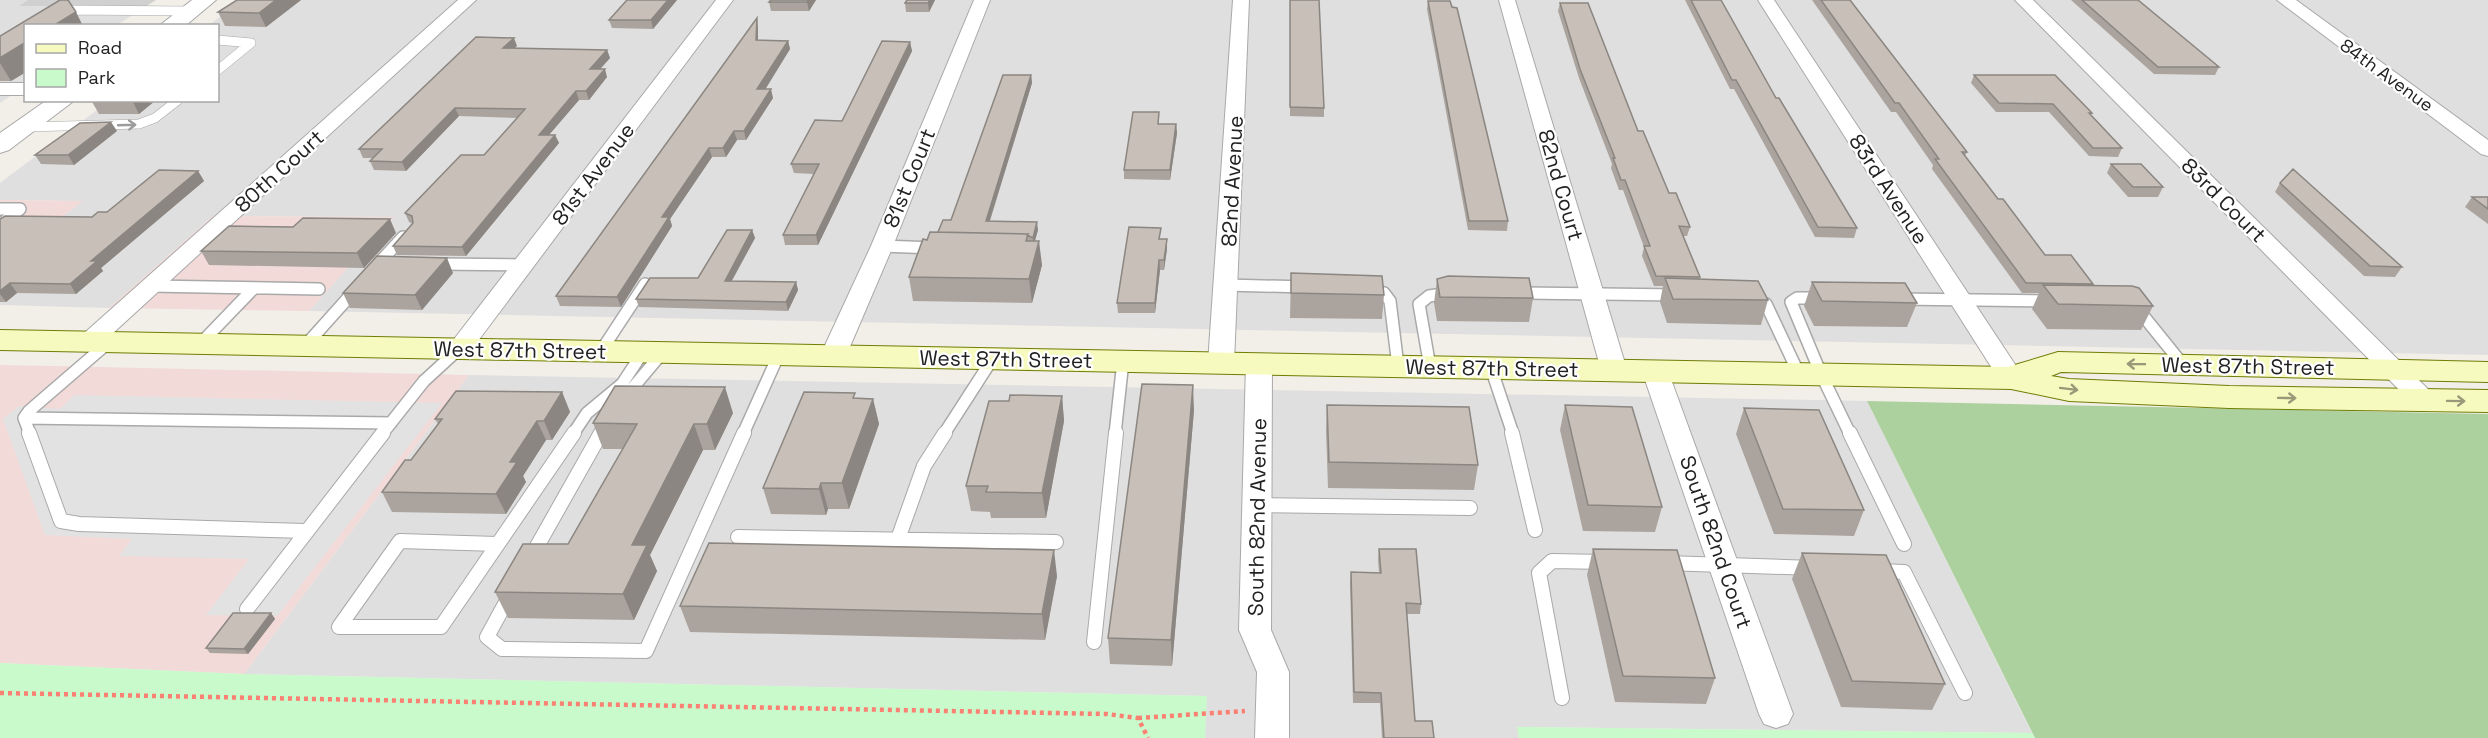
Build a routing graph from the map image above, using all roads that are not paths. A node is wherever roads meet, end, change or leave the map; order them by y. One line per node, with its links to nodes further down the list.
1 (468, 0): 30 (street, 80th Court)
2 (725, 0): 27 (street, 81st Avenue)
3 (982, 0): 24 (street, 81st Court)
4 (1241, 0): 29 (street, 82nd Avenue)
5 (1507, 0): 37 (street, 82nd Court)
6 (1766, 0): 42 (street, 83rd Avenue)
7 (2023, 0): 63 (street, 83rd Court)
8 (2285, 0): 20 (street, 84th Avenue)
9 (199, 5): 10 (lane); 11 (street)
10 (45, 24)
11 (173, 24)
12 (219, 40): 13 (lane)
13 (219, 69)
14 (0, 89): 15 (street)
15 (24, 89)
16 (60, 102): 18 (street)
17 (175, 102): 18 (lane, one-way to 17)
18 (26, 126): 19 (street)
19 (0, 145)
20 (2488, 150)
21 (0, 209): 22 (lane)
22 (0, 225)
23 (410, 230): 48 (lane)
24 (882, 246): 25 (lane); 53 (street, 81st Court)
25 (948, 248)
26 (424, 263): 27 (lane)
27 (524, 265): 49 (street, 81st Avenue)
28 (645, 284): 50 (lane)
29 (1226, 285): 32 (lane); 56 (street, 82nd Avenue)
30 (151, 286): 31 (lane); 46 (street, 80th Court)
31 (254, 288): 33 (lane); 47 (lane)
32 (1320, 288)
33 (319, 289)
34 (1356, 289): 59 (lane)
35 (1458, 292): 60 (lane)
36 (1503, 293): 37 (lane)
37 (1592, 294): 38 (lane); 62 (street, 82nd Court)
38 (1693, 295)
39 (1736, 296): 66 (lane)
40 (1837, 298): 66 (lane)
41 (1883, 298): 42 (lane)
42 (1961, 300): 43 (lane); 67 (street, 83rd Avenue)
43 (2062, 301)
44 (2121, 302): 58 (lane)
45 (0, 340): 46 (main road, West 87th Street)
46 (100, 342): 47 (main road, West 87th Street); 70 (lane)
47 (201, 343): 48 (main road, West 87th Street)
48 (305, 346): 49 (main road, West 87th Street)
49 (460, 348): 50 (main road, West 87th Street); 71 (lane)
50 (601, 351): 51 (main road, West 87th Street)
51 (653, 352): 52 (main road, West 87th Street); 52 (lane); 79 (lane)
52 (779, 354): 53 (main road, West 87th Street)
53 (833, 356): 54 (main road, West 87th Street)
54 (993, 358): 55 (main road, West 87th Street); 77 (lane)
55 (1123, 361): 56 (main road, West 87th Street); 87 (lane)
56 (1221, 363): 57 (main road, West 87th Street)
57 (1259, 363): 59 (main road, West 87th Street); 72 (street, South 82nd Avenue)
58 (2183, 365): 63 (main road, West 87th Street); 67 (main road, West 87th Street, one-way to 67)
59 (1398, 366): 60 (main road, West 87th Street)
60 (1430, 367): 61 (main road, West 87th Street)
61 (1491, 368): 62 (main road, West 87th Street); 74 (lane)
62 (1614, 370): 64 (main road, West 87th Street)
63 (2393, 370): 65 (main road, West 87th Street); 68 (street, 83rd Court)
64 (1655, 371): 66 (main road, West 87th Street); 83 (street, South 82nd Court)
65 (2488, 372)
66 (1810, 374): 67 (main road, West 87th Street); 80 (lane)
67 (2012, 378): 68 (main road, West 87th Street, one-way to 68)
68 (2424, 400): 69 (main road, West 87th Street, one-way to 69)
69 (2488, 402)
70 (24, 418): 71 (lane); 75 (lane)
71 (391, 423): 75 (lane)
72 (1257, 505): 73 (lane); 91 (street, South 82nd Avenue)
73 (1470, 508)
74 (1535, 530)
75 (304, 531): 86 (lane)
76 (738, 537): 77 (lane)
77 (898, 539): 78 (lane)
78 (1056, 542)
79 (497, 544): 79 (lane)
80 (1904, 544)
81 (1620, 562): 89 (lane)
82 (1655, 563): 83 (lane)
83 (1724, 565): 84 (lane); 90 (street, South 82nd Court)
84 (1825, 569)
85 (1859, 570): 88 (lane)
86 (247, 609)
87 (1094, 642)
88 (1965, 693)
89 (1562, 698)
90 (1776, 714)
91 (1273, 724)

